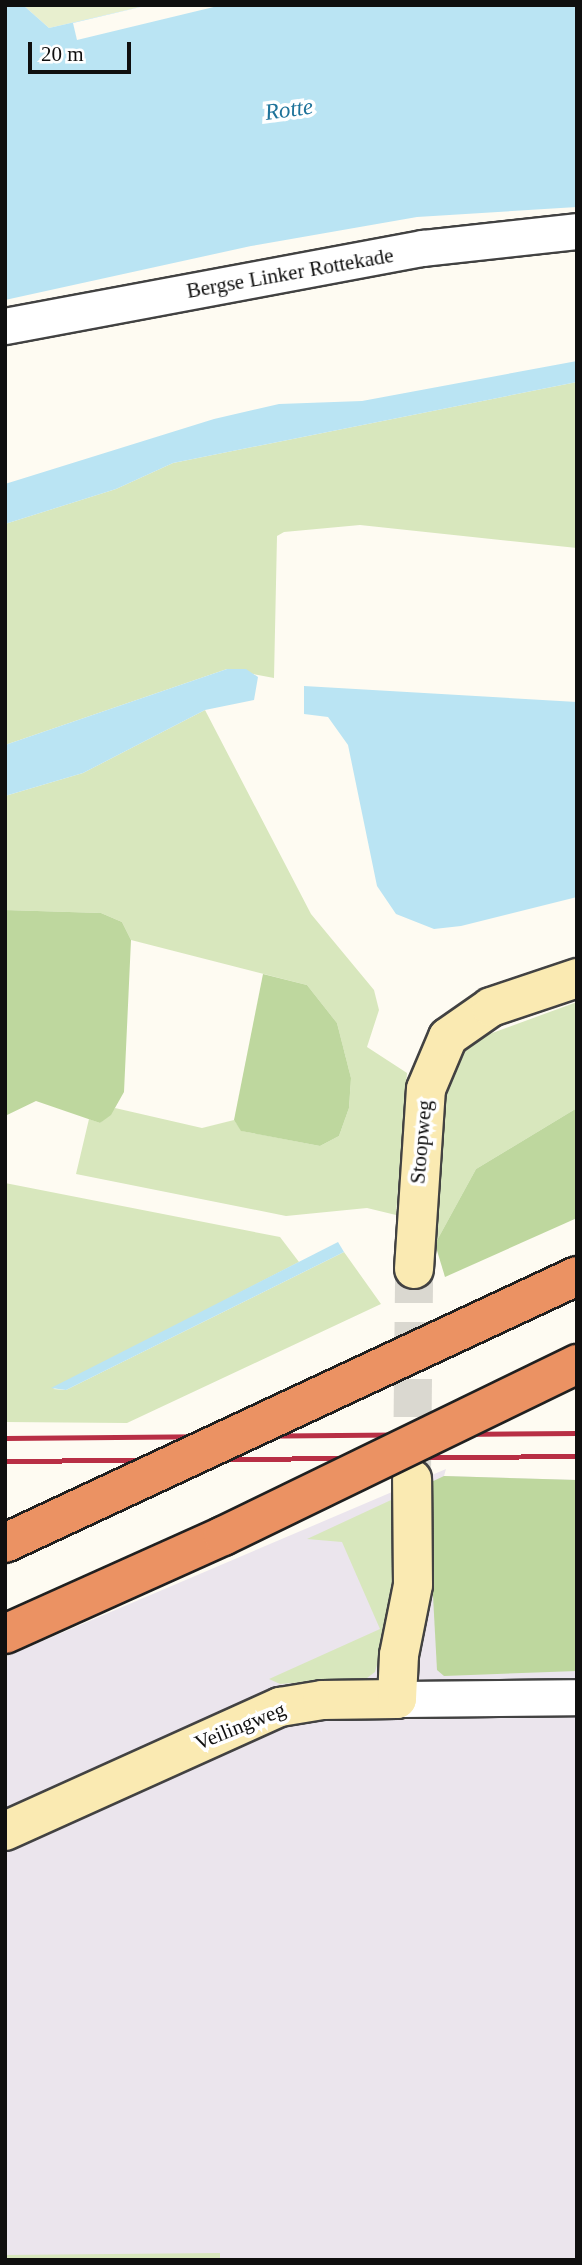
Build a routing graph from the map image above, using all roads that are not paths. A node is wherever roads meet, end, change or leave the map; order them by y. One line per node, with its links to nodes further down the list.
1 (577, 231): 2 (street, Bergse Linker Rottekade)
2 (5, 326)
3 (577, 978): 4 (street, Stoopweg)
4 (414, 1269)
5 (577, 1276): 8 (highway, bridge)
6 (577, 1364): 9 (highway, bridge)
7 (412, 1479): 11 (street)
8 (5, 1543)
9 (5, 1634)
10 (577, 1697): 11 (street, Veilingweg)
11 (397, 1699): 12 (street, Veilingweg)
12 (5, 1831)

